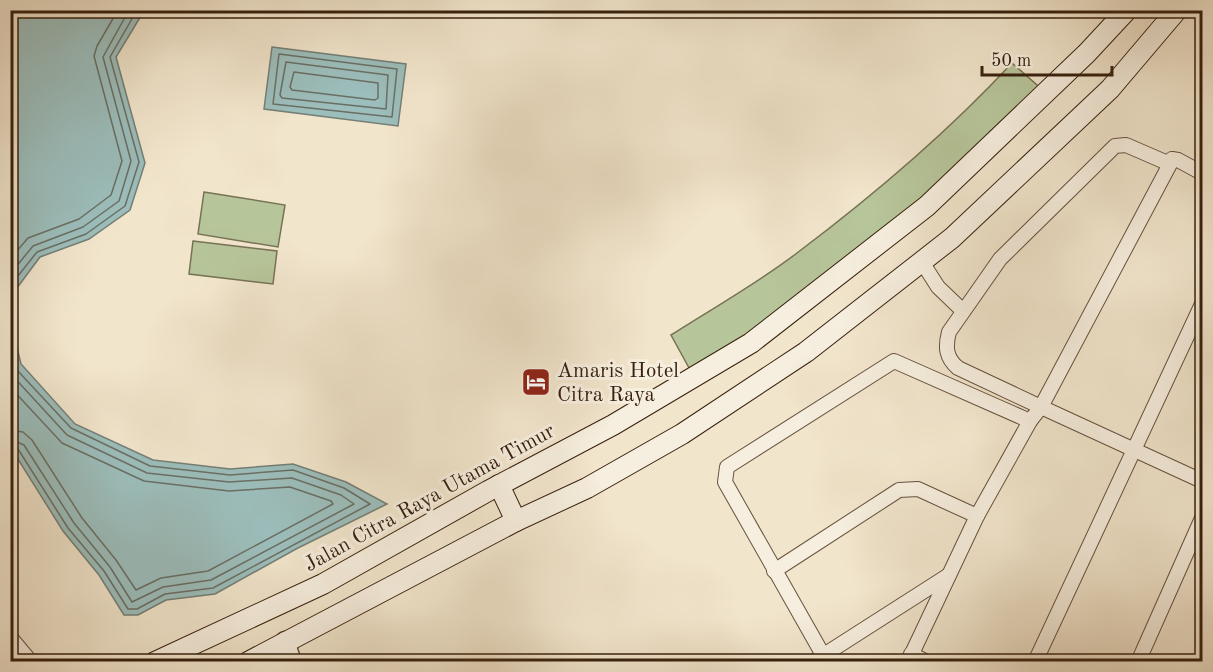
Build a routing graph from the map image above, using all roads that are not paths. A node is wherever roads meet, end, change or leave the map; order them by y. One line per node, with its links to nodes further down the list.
1 (1127, 10): 12 (main road, Jalan Citra Raya Utama Timur)
2 (1177, 10): 5 (main road)
3 (1170, 164): 4 (street); 7 (street); 8 (street)
4 (1203, 173)
5 (922, 262): 7 (street); 15 (main road)
6 (1203, 304): 10 (street)
7 (962, 310): 8 (street)
8 (1041, 407): 9 (street); 10 (street)
9 (1030, 421): 13 (street); 16 (street)
10 (1135, 450): 11 (street); 27 (street)
11 (1203, 481)
12 (499, 485): 15 (main road); 23 (main road, Jalan Citra Raya Utama Timur)
13 (977, 516): 16 (street); 17 (street)
14 (1203, 518): 28 (street)
15 (516, 521): 19 (main road)
16 (774, 571): 20 (street)
17 (950, 574): 20 (street); 21 (street)
18 (10, 637): 22 (street)
19 (285, 641): 24 (main road); 25 (street)
20 (818, 658)
21 (909, 658): 26 (street)
22 (31, 662)
23 (155, 662)
24 (248, 662)
25 (292, 662)
26 (927, 662)
27 (1035, 662)
28 (1138, 662)

